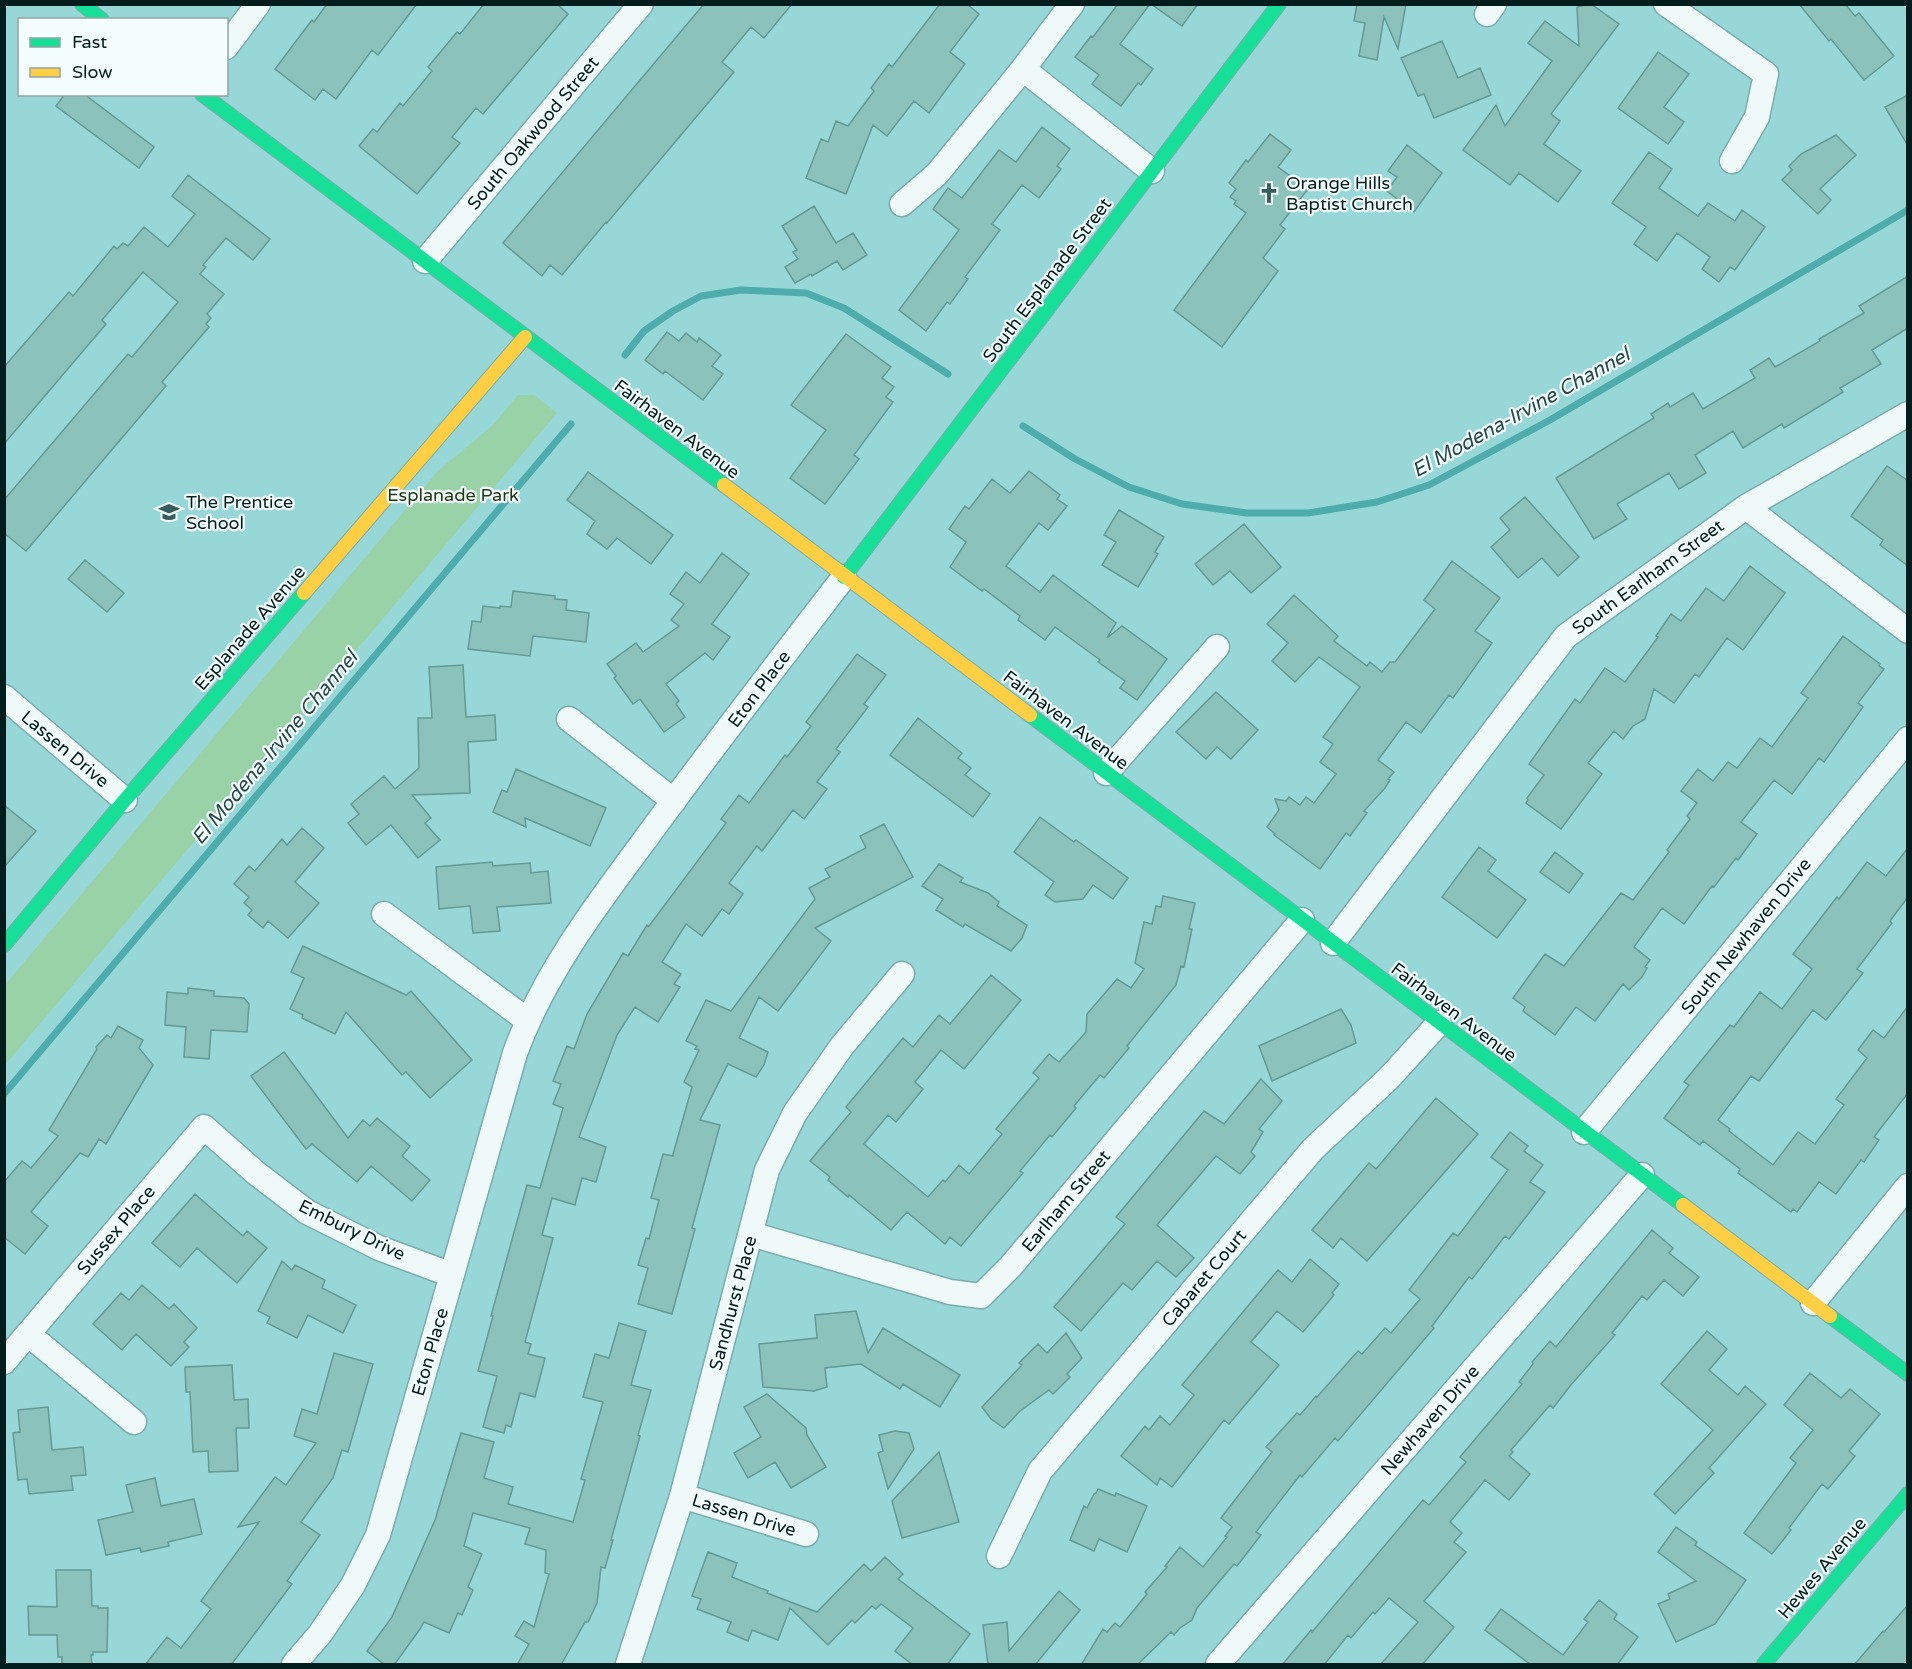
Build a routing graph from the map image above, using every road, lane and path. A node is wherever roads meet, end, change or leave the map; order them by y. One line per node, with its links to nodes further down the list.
1 (82, 4): 7 (main road)
2 (258, 4): 8 (street)
3 (641, 4): 14 (street, South Oakwood Street)
4 (1072, 4): 9 (street)
5 (1279, 4): 12 (main road, South Esplanade Street)
6 (1666, 4): 11 (street)
7 (100, 18)
8 (228, 44)
9 (1023, 69): 12 (street); 13 (street)
10 (205, 96): 14 (main road, Fairhaven Avenue)
11 (1732, 161)
12 (1152, 171): 18 (main road, South Esplanade Street)
13 (902, 204)
14 (425, 261): 15 (main road, Fairhaven Avenue)
15 (525, 337): 18 (main road, Fairhaven Avenue); 25 (main road, Esplanade Avenue)
16 (1908, 414): 17 (street, South Earlham Street)
17 (1746, 507): 19 (street); 29 (street, South Earlham Street)
18 (844, 577): 24 (main road, Fairhaven Avenue); 26 (street, Eton Place)
19 (1908, 631)
20 (1217, 647): 24 (street)
21 (4, 697): 25 (street, Lassen Drive)
22 (568, 719): 26 (street)
23 (1908, 739): 35 (street, South Newhaven Drive)
24 (1106, 773): 28 (main road, Fairhaven Avenue)
25 (125, 800): 30 (main road, Esplanade Avenue)
26 (674, 801): 32 (street, Eton Place)
27 (384, 914): 32 (street)
28 (1302, 920): 29 (main road, Fairhaven Avenue); 38 (street, Earlham Street)
29 (1333, 943): 33 (main road, Fairhaven Avenue)
30 (4, 945)
31 (902, 974): 38 (street, Sandhurst Place)
32 (527, 1020): 39 (street, Eton Place)
33 (1440, 1023): 35 (main road, Fairhaven Avenue); 48 (street, Cabaret Court)
34 (204, 1127): 39 (street, Embury Drive); 41 (street, Sussex Place)
35 (1584, 1132): 36 (main road, Fairhaven Avenue)
36 (1642, 1175): 40 (main road, Fairhaven Avenue); 51 (street, Newhaven Drive)
37 (1908, 1186): 40 (street)
38 (751, 1234): 46 (street, Sandhurst Place)
39 (452, 1275): 49 (street, Eton Place)
40 (1813, 1303): 43 (main road, Fairhaven Avenue)
41 (28, 1334): 42 (street, Sussex Place); 44 (street)
42 (4, 1362)
43 (1908, 1374)
44 (134, 1422)
45 (1908, 1494): 52 (main road, Hewes Avenue)
46 (682, 1496): 47 (street, Lassen Drive); 50 (street, Sandhurst Place)
47 (806, 1534)
48 (999, 1556)
49 (294, 1665)
50 (628, 1665)
51 (1218, 1665)
52 (1764, 1665)

